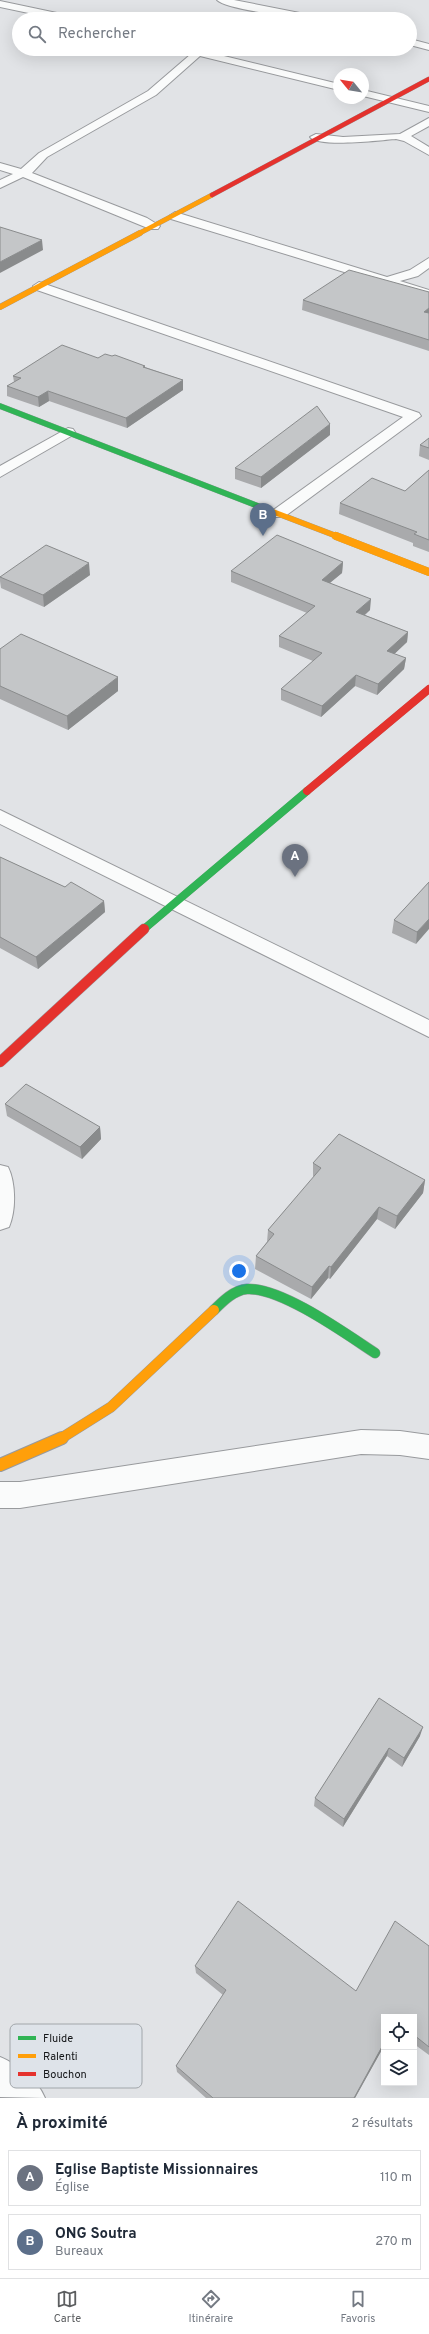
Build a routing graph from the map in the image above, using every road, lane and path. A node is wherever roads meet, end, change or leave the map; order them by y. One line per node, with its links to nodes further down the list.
1 (222, 0): 4 (street)
2 (0, 4): 3 (street)
3 (38, 12)
4 (274, 12)
5 (417, 44): 6 (street)
6 (429, 47)
7 (195, 56): 19 (street)
8 (206, 56): 10 (street)
9 (429, 79): 12 (street)
10 (333, 86)
11 (369, 94): 12 (street)
12 (390, 99): 13 (street); 15 (street)
13 (429, 109)
14 (429, 121): 16 (street)
15 (316, 137): 16 (street); 21 (street)
16 (402, 137): 17 (street)
17 (429, 152)
18 (0, 166): 19 (street)
19 (24, 172): 20 (street); 22 (street)
20 (0, 185)
21 (175, 216): 22 (street); 24 (street)
22 (154, 226): 25 (street)
23 (429, 262): 24 (street)
24 (386, 281): 26 (street)
25 (39, 286): 27 (street); 31 (street)
26 (429, 294)
27 (0, 307)
28 (0, 406): 29 (street)
29 (68, 432): 30 (street); 31 (street)
30 (0, 472)
31 (278, 514): 32 (street)
32 (429, 572)
33 (429, 689): 35 (street)
34 (0, 816): 35 (street)
35 (174, 902): 36 (street); 37 (street)
36 (429, 1029)
37 (0, 1062)
38 (0, 1174): 39 (street)
39 (0, 1220)
40 (375, 1353): 42 (street)
41 (429, 1447): 43 (street)
42 (0, 1465)
43 (0, 1495)
44 (0, 2074): 45 (street)
45 (10, 2083)
46 (16, 2088): 47 (street)
47 (28, 2098)

